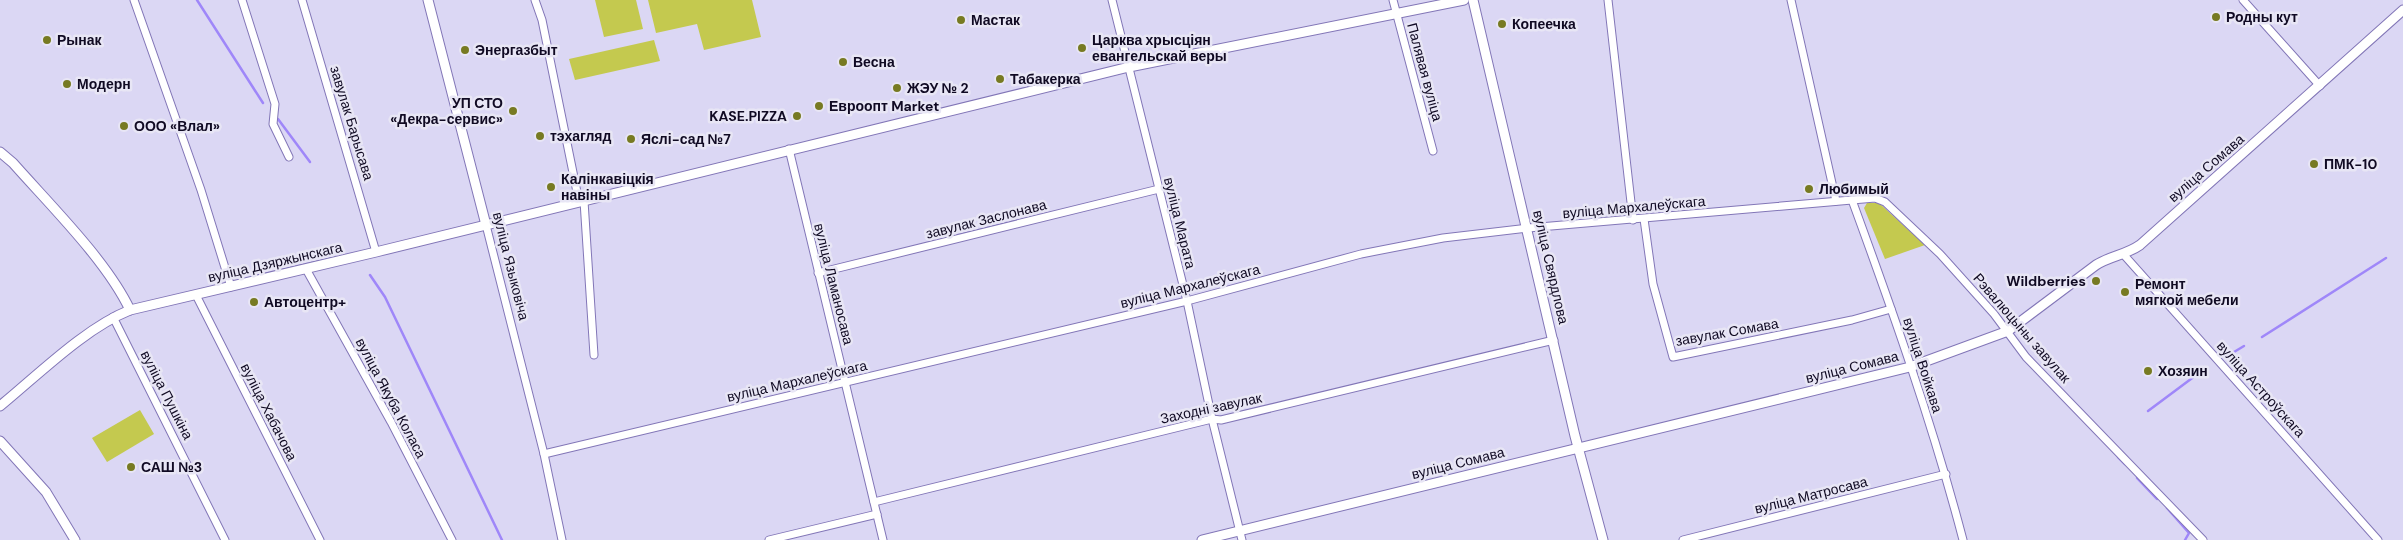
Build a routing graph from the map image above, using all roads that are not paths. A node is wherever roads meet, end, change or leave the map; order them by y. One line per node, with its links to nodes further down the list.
1 (134, 0): 33 (street)
2 (242, 0): 20 (street)
3 (302, 0): 29 (street, завулак Барысава)
4 (428, 0): 27 (street, вуліца Языковіча)
5 (536, 0): 23 (street)
6 (1112, 0): 15 (street, вуліца Марата)
7 (1393, 0): 14 (street, Палявая вуліца)
8 (1464, 0): 14 (street, вуліца Дзяржынскага)
9 (1473, 0): 28 (street, вуліца Свярдлова)
10 (1608, 0): 26 (street)
11 (1791, 0): 24 (street)
12 (2243, 0): 16 (street)
13 (2403, 10): 16 (street, вуліца Сомава)
14 (1396, 13): 15 (street, вуліца Дзяржынскага); 18 (street, Палявая вуліца)
15 (1129, 67): 17 (street, вуліца Дзяржынскага); 21 (street, вуліца Марата)
16 (2320, 86): 30 (street, вуліца Сомава)
17 (789, 150): 23 (street, вуліца Дзяржынскага); 32 (street, вуліца Ламаносава)
18 (1433, 151)
19 (0, 152): 37 (street)
20 (289, 157)
21 (1159, 189): 32 (street, завулак Заслонава); 35 (street, вуліца Марата)
22 (1852, 200): 24 (street, вуліца Мархалеўскага); 36 (street, вуліца Войкава); 39 (street, Рэвалюцыны завулак)
23 (581, 202): 27 (street, вуліца Дзяржынскага); 41 (street)
24 (1836, 202): 25 (street, вуліца Мархалеўскага)
25 (1644, 219): 26 (street, вуліца Мархалеўскага); 36 (street, завулак Сомава)
26 (1633, 220): 28 (street, вуліца Мархалеўскага)
27 (486, 225): 29 (street, вуліца Дзяржынскага); 48 (street, вуліца Языковіча)
28 (1528, 228): 35 (street, вуліца Мархалеўскага); 40 (street, вуліца Свярдлова)
29 (376, 252): 31 (street, вуліца Дзяржынскага)
30 (2124, 255): 39 (street, вуліца Сомава); 65 (street, вуліца Астроўскага)
31 (306, 269): 33 (street, вуліца Дзяржынскага); 56 (street, вуліца Якуба Коласа)
32 (818, 273): 43 (street, вуліца Ламаносава)
33 (231, 287): 34 (street, вуліца Дзяржынскага)
34 (196, 295): 37 (street, вуліца Дзяржынскага); 55 (street, вуліца Хабачова)
35 (1187, 302): 43 (street, вуліца Мархалеўскага); 45 (street, вуліца Марата)
36 (1892, 309): 42 (street, вуліца Войкава)
37 (130, 310): 38 (street, вуліца Дзяржынскага)
38 (113, 317): 44 (street, вуліца Дзяржынскага); 54 (street, вуліца Пушкіна)
39 (2008, 331): 42 (street, вуліца Сомава); 64 (street, Рэвалюцыны завулак)
40 (1554, 340): 45 (street, Заходні завулак); 47 (street, вуліца Свярдлова)
41 (594, 354)
42 (1910, 368): 47 (street, вуліца Сомава); 49 (street, вуліца Войкава)
43 (845, 382): 48 (street, вуліца Мархалеўскага); 50 (street, вуліца Ламаносава)
44 (0, 406)
45 (1212, 419): 50 (street, Заходні завулак); 52 (street, вуліца Марата)
46 (0, 441): 53 (street)
47 (1578, 448): 52 (street, вуліца Сомава); 61 (street, вуліца Свярдлова)
48 (544, 454): 57 (street, вуліца Языковіча)
49 (1946, 474): 62 (street, вуліца Матросава); 63 (street, вуліца Войкава)
50 (874, 502): 51 (street, вуліца Ламаносава)
51 (877, 514): 58 (street); 59 (street, вуліца Ламаносава)
52 (1241, 535): 60 (street, вуліца Сомава)
53 (75, 540)
54 (225, 540)
55 (320, 540)
56 (452, 540)
57 (562, 540)
58 (769, 540)
59 (883, 540)
60 (1202, 540)
61 (1602, 540)
62 (1683, 540)
63 (1963, 540)
64 (2202, 540)
65 (2378, 540)

